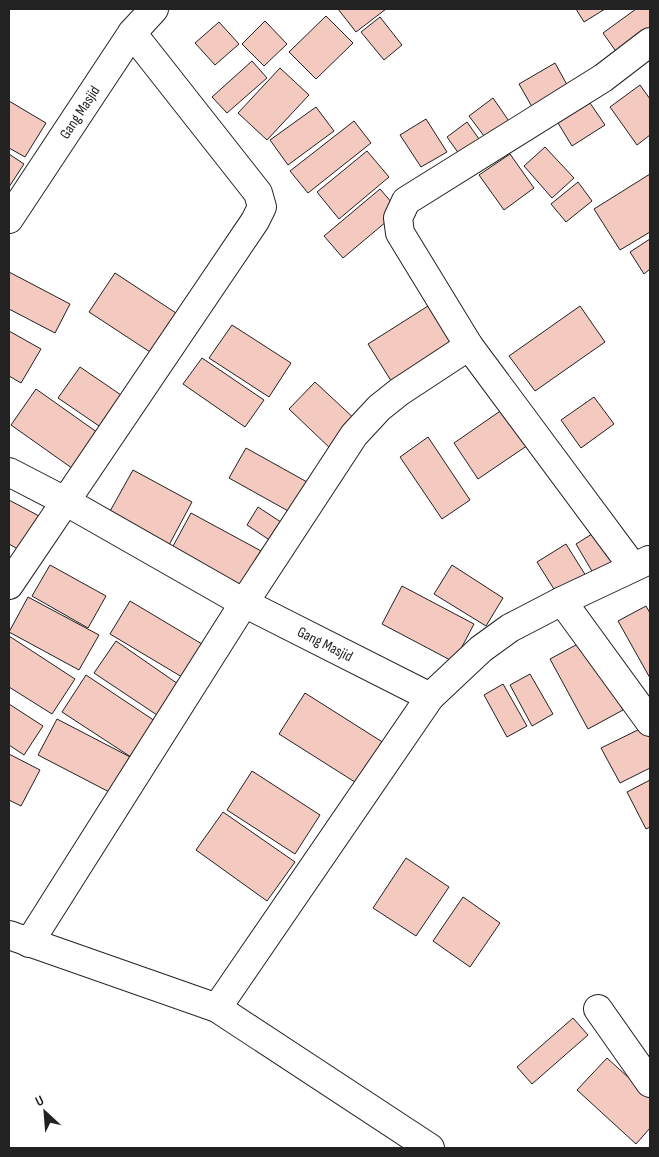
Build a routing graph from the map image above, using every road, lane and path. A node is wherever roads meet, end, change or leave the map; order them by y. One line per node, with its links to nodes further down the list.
1 (138, 19): 3 (street, Gang Masjid); 6 (street)
2 (650, 42): 4 (street)
3 (9, 219)
4 (469, 346): 7 (street); 10 (street)
5 (9, 472): 6 (street, Gang Masjid)
6 (65, 501): 8 (street); 10 (street, Gang Masjid)
7 (642, 563): 9 (street)
8 (9, 586)
9 (562, 601): 11 (street); 12 (street)
10 (244, 603): 11 (street, Gang Masjid); 13 (street)
11 (430, 696): 14 (street)
12 (650, 722)
13 (19, 939): 14 (street)
14 (217, 1008): 17 (street)
15 (598, 1009): 16 (street)
16 (650, 1083)
17 (430, 1148)

